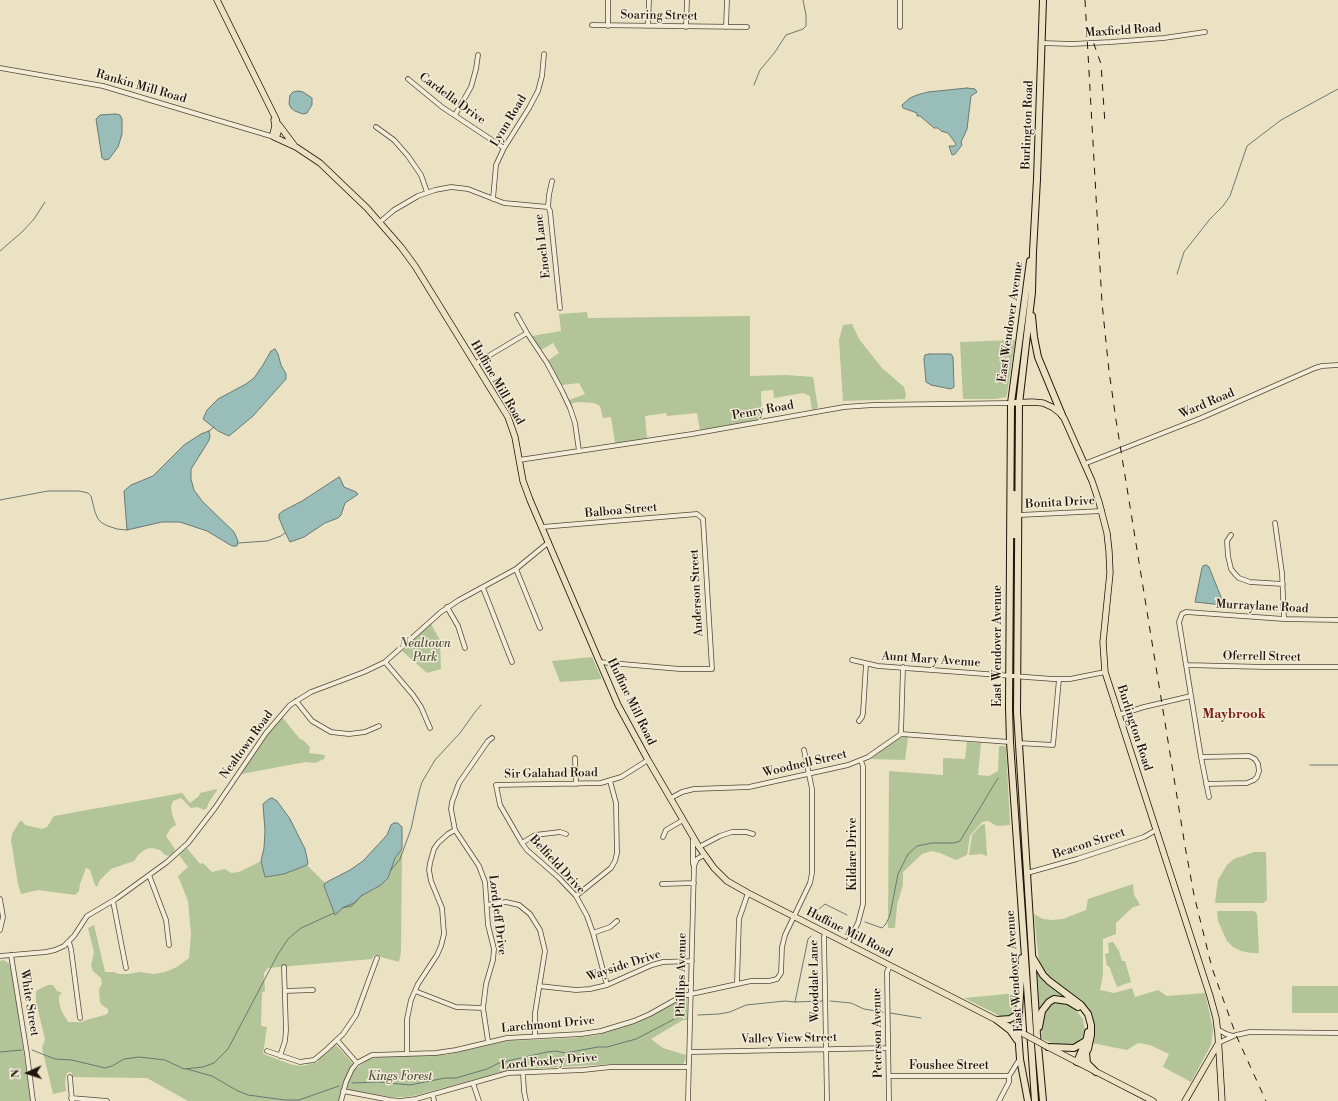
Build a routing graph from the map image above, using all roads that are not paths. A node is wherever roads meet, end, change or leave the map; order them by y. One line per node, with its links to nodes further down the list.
1 (217, 0): 21 (main road)
2 (608, 0): 9 (street)
3 (649, 0): 10 (street)
4 (687, 0): 11 (street)
5 (727, 0): 12 (street)
6 (900, 0): 14 (street)
7 (1043, 0): 16 (highway, Burlington Road)
8 (592, 25): 9 (street, Soaring Street)
9 (608, 26): 10 (street, Soaring Street)
10 (648, 26): 11 (street, Soaring Street)
11 (686, 27): 12 (street, Soaring Street)
12 (726, 27): 13 (street, Soaring Street)
13 (747, 27)
14 (900, 27)
15 (1205, 32): 16 (street, Maxfield Road)
16 (1042, 43): 33 (highway, Burlington Road)
17 (544, 54): 27 (street, Lynn Road)
18 (478, 55): 22 (street)
19 (0, 68): 25 (street, Rankin Mill Road)
20 (408, 79): 22 (street, Cardella Drive)
21 (274, 115): 23 (main road); 25 (main road)
22 (455, 115): 27 (street, Cardella Drive)
23 (277, 122): 25 (main road); 26 (main road)
24 (376, 127): 29 (street)
25 (274, 138): 26 (main road, Huffine Mill Road)
26 (296, 147): 32 (main road, Huffine Mill Road)
27 (504, 148): 30 (street, Lynn Road)
28 (552, 182): 31 (street, Enoch Lane)
29 (427, 192): 30 (street); 32 (street)
30 (492, 199): 31 (street)
31 (548, 207): 35 (street, Enoch Lane)
32 (380, 222): 38 (main road, Huffine Mill Road)
33 (1033, 252): 34 (highway, East Wendover Avenue); 40 (highway, East Wendover Avenue)
34 (1032, 292): 41 (highway, East Wendover Avenue); 42 (highway)
35 (560, 308)
36 (517, 316): 37 (street)
37 (527, 333): 38 (street); 44 (street)
38 (475, 364): 45 (main road, Huffine Mill Road)
39 (1338, 365): 46 (street, Ward Road)
40 (1011, 403): 41 (main road, Burlington Road); 44 (street, Penry Road); 47 (highway, East Wendover Avenue)
41 (1019, 403): 42 (main road, Burlington Road); 43 (main road, Burlington Road); 50 (highway, East Wendover Avenue)
42 (1062, 415): 43 (main road, Burlington Road)
43 (1067, 425): 46 (main road, Burlington Road)
44 (579, 451): 45 (street, Penry Road)
45 (520, 460): 53 (main road, Huffine Mill Road)
46 (1084, 464): 48 (main road, Burlington Road)
47 (1011, 469): 49 (highway, East Wendover Avenue); 50 (highway)
48 (1102, 511): 50 (street, Bonita Drive); 73 (main road, Burlington Road)
49 (1010, 513): 57 (highway); 74 (highway, East Wendover Avenue)
50 (1019, 515): 57 (highway, East Wendover Avenue)
51 (700, 516): 53 (street, Balboa Street); 68 (street, Anderson Street)
52 (1275, 523): 58 (street)
53 (542, 527): 55 (main road, Huffine Mill Road)
54 (1231, 534): 58 (street)
55 (549, 542): 56 (street, Nealtown Road); 68 (main road, Huffine Mill Road)
56 (516, 569): 59 (street, Nealtown Road); 63 (street)
57 (1018, 576): 75 (highway, East Wendover Avenue)
58 (1282, 584): 61 (street)
59 (483, 588): 60 (street, Nealtown Road); 67 (street)
60 (447, 607): 64 (street); 66 (street, Nealtown Road)
61 (1284, 619): 62 (street, Murraylane Road); 70 (street, Murraylane Road)
62 (1338, 620)
63 (540, 628)
64 (465, 648)
65 (852, 660): 69 (street, Aunt Mary Avenue)
66 (385, 662): 78 (street, Nealtown Road); 82 (street)
67 (512, 662)
68 (598, 662): 90 (main road, Huffine Mill Road)
69 (866, 664): 71 (street, Aunt Mary Avenue); 80 (street)
70 (1186, 665): 72 (street, Oferrell Street); 77 (street)
71 (903, 667): 74 (street, Aunt Mary Avenue); 83 (street)
72 (1338, 667)
73 (1105, 672): 76 (street, Aunt Mary Avenue); 79 (main road, Burlington Road)
74 (1009, 676): 75 (street, Aunt Mary Avenue); 85 (highway, East Wendover Avenue)
75 (1017, 676): 76 (street, Aunt Mary Avenue); 86 (highway, East Wendover Avenue)
76 (1059, 680): 86 (street)
77 (1191, 696): 79 (street); 88 (street)
78 (296, 701): 81 (street); 111 (street, Nealtown Road)
79 (1118, 715): 101 (main road, Burlington Road)
80 (859, 721)
81 (379, 726)
82 (430, 728)
83 (901, 734): 85 (street); 91 (street, Woodnell Street)
84 (492, 738): 100 (street, Lord Jeff Drive)
85 (1010, 742): 121 (highway, East Wendover Avenue)
86 (1018, 743): 110 (highway, East Wendover Avenue)
87 (804, 750): 92 (street)
88 (1201, 757): 95 (street); 95 (street)
89 (575, 758): 94 (street)
90 (648, 760): 93 (street, Sir Galahad Road); 98 (main road, Huffine Mill Road)
91 (861, 761): 92 (street, Woodnell Street); 126 (street, Kildare Drive)
92 (810, 774): 98 (street, Woodnell Street); 119 (street)
93 (610, 781): 94 (street, Sir Galahad Road); 115 (street)
94 (576, 784): 96 (street, Sir Galahad Road)
95 (1206, 784): 97 (street)
96 (496, 785): 106 (street, Belfield Drive)
97 (1209, 797)
98 (671, 798): 99 (main road, Huffine Mill Road)
99 (683, 820): 104 (street); 105 (main road, Huffine Mill Road)
100 (455, 830): 118 (street, Lord Jeff Drive); 141 (street)
101 (1156, 830): 110 (street, Beacon Street); 148 (main road, Burlington Road)
102 (566, 834): 106 (street)
103 (753, 834): 107 (street)
104 (662, 837)
105 (693, 837): 107 (main road, Huffine Mill Road); 109 (street, Phillips Avenue)
106 (522, 843): 115 (street, Belfield Drive)
107 (698, 846): 108 (main road, Huffine Mill Road)
108 (704, 855): 109 (street); 114 (main road, Huffine Mill Road)
109 (694, 866): 113 (street, Phillips Avenue)
110 (1027, 873): 129 (highway, East Wendover Avenue)
111 (149, 875): 117 (street, Nealtown Road); 127 (street)
112 (662, 884): 113 (street)
113 (694, 884): 132 (street, Phillips Avenue)
114 (748, 893): 119 (main road, Huffine Mill Road); 136 (street)
115 (576, 896): 124 (street, Belfield Drive)
116 (0, 899): 122 (street)
117 (113, 901): 125 (street, Nealtown Road); 135 (street)
118 (486, 905): 138 (street); 143 (street, Lord Jeff Drive)
119 (794, 917): 123 (main road, Huffine Mill Road); 136 (street, Larchmont Drive)
120 (617, 921): 124 (street)
121 (1023, 928): 144 (highway); 191 (highway, East Wendover Avenue)
122 (0, 930)
123 (825, 932): 126 (main road, Huffine Mill Road); 159 (street, Wooddale Lane)
124 (593, 933): 137 (street, Belfield Drive)
125 (69, 942): 128 (street, Nealtown Road); 145 (street)
126 (847, 944): 133 (main road, Huffine Mill Road)
127 (169, 945)
128 (11, 955): 130 (street, Nealtown Road); 179 (street, White Street)
129 (1032, 955): 150 (highway, East Wendover Avenue); 163 (highway)
130 (0, 956)
131 (377, 958): 153 (street)
132 (692, 961): 137 (street, Wayside Drive); 142 (street, Phillips Avenue)
133 (890, 966): 146 (main road, Huffine Mill Road); 160 (street, Peterson Avenue)
134 (284, 967): 140 (street)
135 (126, 968)
136 (737, 984): 142 (street, Larchmont Drive)
137 (607, 985): 138 (street, Wayside Drive)
138 (539, 986): 151 (street)
139 (313, 990): 140 (street)
140 (285, 991): 165 (street)
141 (415, 991): 143 (street); 164 (street)
142 (691, 993): 151 (street, Larchmont Drive); 162 (street, Phillips Avenue)
143 (483, 1008): 154 (street, Lord Jeff Drive)
144 (1019, 1011): 146 (highway); 147 (highway)
145 (80, 1018)
146 (997, 1020): 147 (main road, Huffine Mill Road); 156 (highway)
147 (1018, 1031): 156 (highway); 158 (main road, Huffine Mill Road, bridge)
148 (1217, 1031): 152 (street); 157 (main road, Burlington Road)
149 (1338, 1033): 152 (street)
150 (1037, 1034): 155 (highway); 192 (highway, East Wendover Avenue)
151 (535, 1036): 154 (street, Larchmont Drive)
152 (1233, 1036): 157 (street)
153 (337, 1040): 165 (street); 168 (street)
154 (488, 1041): 164 (street, Larchmont Drive)
155 (1085, 1041): 158 (highway); 167 (highway)
156 (1018, 1042): 166 (highway)
157 (1218, 1044): 194 (main road); 195 (main road, Burlington Road)
158 (1048, 1047): 167 (main road, Huffine Mill Road)
159 (826, 1048): 160 (street, Valley View Street); 162 (street, Valley View Street); 187 (street, Wooddale Lane)
160 (888, 1048): 172 (street, Peterson Avenue)
161 (266, 1051): 165 (street)
162 (690, 1052): 169 (street, Phillips Avenue)
163 (1086, 1053): 167 (highway); 170 (highway)
164 (407, 1054): 168 (street, Larchmont Drive)
165 (280, 1056)
166 (1020, 1059): 173 (street); 190 (highway)
167 (1078, 1062): 170 (main road, Huffine Mill Road)
168 (357, 1063): 176 (street)
169 (689, 1067): 171 (street, Lord Foxley Drive); 186 (street, Phillips Avenue)
170 (1096, 1072): 193 (main road, Huffine Mill Road)
171 (524, 1073): 175 (street, Lord Foxley Drive); 185 (street)
172 (889, 1076): 173 (street, Foushee Street); 188 (street, Peterson Avenue)
173 (1009, 1076): 189 (street)
174 (70, 1077): 178 (street)
175 (473, 1083): 177 (street, Lord Foxley Drive); 184 (street)
176 (344, 1090): 181 (street); 182 (street, Lord Foxley Drive)
177 (433, 1095): 182 (street, Lord Foxley Drive); 183 (street)
178 (72, 1099): 180 (street)
179 (32, 1101)
180 (107, 1101)
181 (341, 1101)
182 (390, 1101)
183 (434, 1101)
184 (478, 1101)
185 (526, 1101)
186 (688, 1101)
187 (827, 1101)
188 (889, 1101)
189 (999, 1101)
190 (1028, 1101)
191 (1035, 1101)
192 (1043, 1101)
193 (1153, 1101)
194 (1185, 1101)
195 (1222, 1101)

